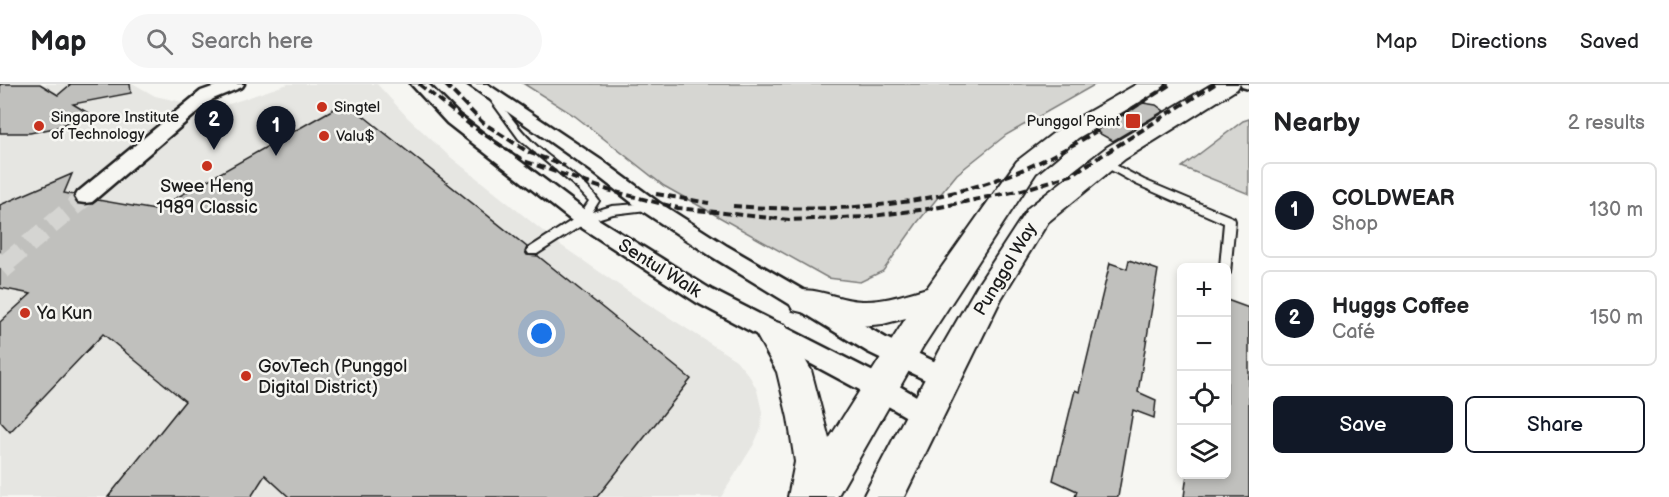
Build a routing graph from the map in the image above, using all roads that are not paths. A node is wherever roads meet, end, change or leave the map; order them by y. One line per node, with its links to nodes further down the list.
1 (236, 84): 8 (street)
2 (419, 84): 10 (street, Sentul Walk)
3 (1154, 84): 13 (main road, Punggol Way)
4 (484, 89): 9 (street); 10 (lane)
5 (1219, 90): 6 (main road); 7 (main road, Punggol Way)
6 (1249, 97)
7 (1104, 162): 12 (lane); 17 (main road, Punggol Way)
8 (85, 197)
9 (651, 207): 10 (lane); 14 (street)
10 (583, 219): 11 (lane); 15 (street, Sentul Walk)
11 (532, 251)
12 (1227, 263)
13 (940, 297): 14 (main road); 16 (main road, Punggol Way)
14 (804, 301): 16 (street)
15 (773, 334): 18 (street, Sentul Walk); 20 (main road)
16 (899, 356): 17 (street); 18 (main road, Punggol Way)
17 (943, 377): 19 (main road, Punggol Way)
18 (880, 388): 19 (street, Sentul Walk); 21 (main road, Punggol Way)
19 (926, 415): 22 (main road, Punggol Way)
20 (808, 497)
21 (815, 497)
22 (883, 497)

